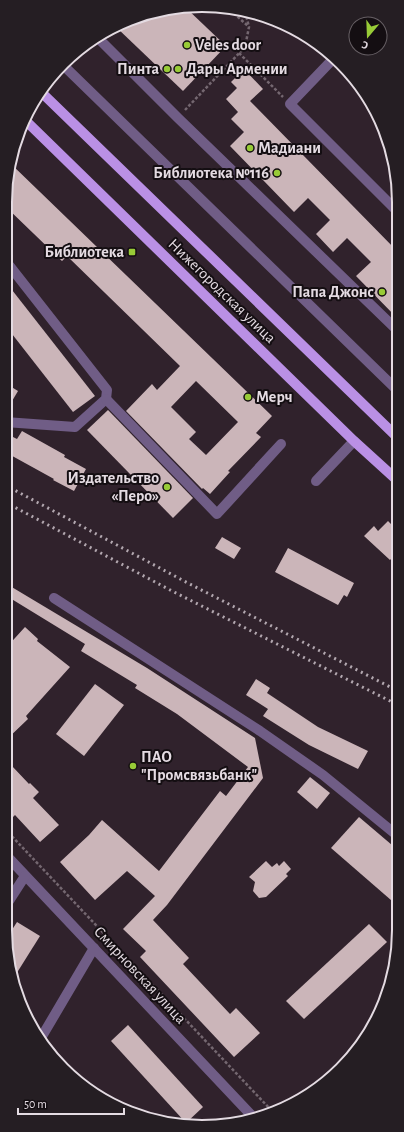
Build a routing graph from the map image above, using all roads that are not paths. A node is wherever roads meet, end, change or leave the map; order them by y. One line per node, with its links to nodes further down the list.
1 (101, 41): 8 (street)
2 (330, 62): 6 (street)
3 (67, 69): 9 (street)
4 (44, 95): 12 (main road, Нижегородская улица)
5 (29, 124): 13 (main road, Нижегородская улица)
6 (392, 206)
7 (12, 269): 10 (street)
8 (392, 325)
9 (392, 385)
10 (106, 399): 11 (street); 14 (street)
11 (12, 422)
12 (392, 432)
13 (354, 441): 15 (main road, Нижегородская улица); 16 (street)
14 (281, 444)
15 (392, 476)
16 (316, 481)
17 (54, 598): 18 (street)
18 (392, 831)
19 (12, 862): 20 (street, Смирновская улица)
20 (25, 876): 21 (street); 22 (street, Смирновская улица)
21 (12, 897)
22 (94, 948): 23 (street); 24 (street, Смирновская улица)
23 (43, 1035)
24 (250, 1114)

